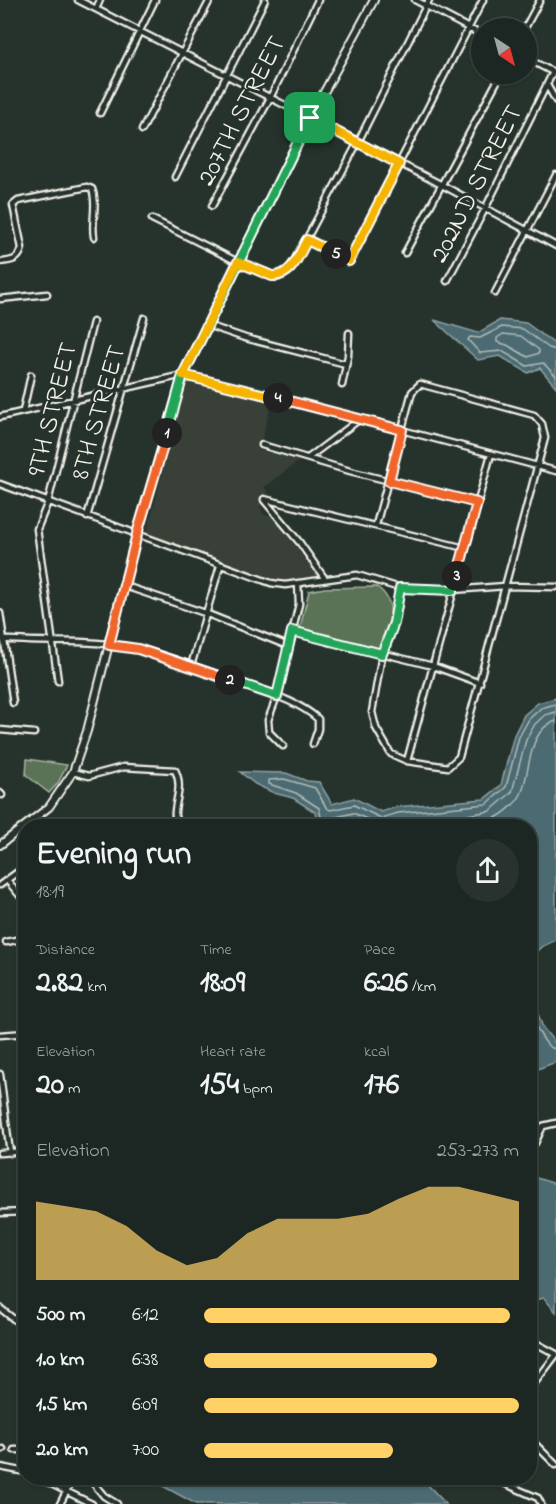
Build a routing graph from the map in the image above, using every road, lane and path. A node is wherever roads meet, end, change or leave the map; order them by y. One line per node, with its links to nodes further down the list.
1 (78, 0): 13 (street)
2 (100, 0): 13 (street)
3 (155, 0): 17 (street)
4 (210, 0): 18 (street)
5 (265, 0): 21 (street)
6 (318, 0): 24 (street, 207TH STREET)
7 (374, 0): 27 (street)
8 (415, 0): 12 (street)
9 (429, 0): 12 (street)
10 (483, 0): 15 (street)
11 (540, 0): 14 (street)
12 (426, 6): 15 (street); 29 (street)
13 (96, 9): 17 (street)
14 (530, 18)
15 (468, 28): 16 (street); 30 (street)
16 (471, 30)
17 (139, 31): 18 (street); 26 (street)
18 (184, 53): 21 (street); 28 (street)
19 (537, 63): 20 (street)
20 (555, 72): 23 (street, 202ND STREET)
21 (227, 77): 24 (street); 32 (street)
22 (496, 84): 33 (street)
23 (547, 85): 25 (street); 35 (street, 202ND STREET)
24 (270, 98): 27 (street); 34 (street, 207TH STREET)
25 (556, 101)
26 (100, 113)
27 (310, 118): 29 (street); 43 (street)
28 (142, 130)
29 (357, 142): 30 (street); 39 (street)
30 (399, 164): 33 (street); 39 (street)
31 (556, 175): 37 (street)
32 (175, 177)
33 (442, 185): 35 (street); 41 (street)
34 (212, 206)
35 (485, 209): 37 (street); 44 (street, 202ND STREET)
36 (152, 219): 43 (street)
37 (528, 231): 40 (street); 45 (street)
38 (94, 237): 42 (street)
39 (307, 240): 43 (street)
40 (556, 246)
41 (405, 253)
42 (0, 262)
43 (238, 262): 50 (street)
44 (447, 281)
45 (495, 293)
46 (47, 294): 47 (street)
47 (0, 299)
48 (144, 318): 56 (street, 8TH STREET)
49 (93, 322): 57 (street, 9TH STREET)
50 (207, 326): 52 (street); 54 (street)
51 (350, 333): 52 (street)
52 (346, 364): 55 (street)
53 (31, 375): 58 (street)
54 (183, 375): 56 (street); 60 (street); 73 (street)
55 (342, 385)
56 (124, 388): 57 (street); 71 (street, 8TH STREET)
57 (73, 399): 58 (street); 69 (street, 9TH STREET)
58 (23, 411): 59 (street)
59 (0, 417)
60 (360, 419): 61 (street); 64 (street)
61 (402, 430): 63 (street); 65 (street); 67 (street)
62 (262, 445): 64 (street)
63 (491, 454): 65 (street); 70 (street)
64 (308, 458): 67 (street)
65 (537, 466): 66 (street); 79 (street)
66 (556, 471)
67 (389, 481): 70 (street); 72 (street)
68 (0, 486): 69 (street)
69 (48, 502): 71 (street); 87 (street, 9TH STREET)
70 (477, 503): 74 (street)
71 (87, 517): 73 (street)
72 (376, 525): 74 (street); 76 (street)
73 (137, 534): 75 (street); 78 (street)
74 (465, 548): 82 (street)
75 (220, 566): 77 (street); 84 (street)
76 (325, 579): 77 (street); 81 (street)
77 (297, 584): 85 (street)
78 (125, 586): 84 (street); 88 (street)
79 (505, 586): 80 (street); 82 (street); 94 (street)
80 (556, 587)
81 (400, 588): 82 (street); 90 (street)
82 (453, 590): 92 (street)
83 (0, 613): 86 (street)
84 (205, 613): 89 (street); 91 (street)
85 (292, 631): 89 (street); 90 (street)
86 (2, 639): 87 (street); 96 (street)
87 (52, 640): 88 (street); 93 (street, 9TH STREET)
88 (109, 645): 91 (street); 102 (street)
89 (288, 646): 95 (street)
90 (382, 654): 92 (street); 101 (street)
91 (190, 666): 95 (street)
92 (433, 666): 94 (street); 101 (street)
93 (58, 681)
94 (480, 682): 101 (street)
95 (277, 696): 99 (street); 100 (street)
96 (13, 703)
97 (0, 730): 98 (street)
98 (34, 734)
99 (313, 744)
100 (283, 746)
101 (407, 761)
102 (73, 771): 103 (street); 104 (street)
103 (35, 819)
104 (174, 819)
105 (18, 832): 106 (street)
106 (0, 845)
107 (18, 872): 108 (street)
108 (7, 880): 109 (street); 110 (street)
109 (0, 885)
110 (18, 893)
111 (18, 940): 112 (street)
112 (6, 942)
113 (18, 1034): 114 (street)
114 (0, 1035)
115 (0, 1074): 120 (street)
116 (556, 1123): 117 (street)
117 (537, 1139)
118 (18, 1152): 120 (street)
119 (0, 1153): 120 (street)
120 (9, 1153)
121 (18, 1212): 122 (street)
122 (0, 1213)
123 (0, 1309): 124 (street)
124 (18, 1323)
125 (537, 1344): 126 (street)
126 (556, 1354): 127 (street)
127 (537, 1380)
128 (537, 1446): 131 (street)
129 (14, 1450): 130 (street)
130 (18, 1450)
131 (556, 1465)
132 (0, 1467): 133 (street)
133 (18, 1470)
134 (54, 1485): 138 (street)
135 (70, 1485): 138 (street)
136 (95, 1485): 141 (street)
137 (508, 1485): 142 (street)
138 (67, 1491): 139 (street); 140 (street)
139 (60, 1504)
140 (92, 1504)
141 (117, 1504)
142 (541, 1504)

